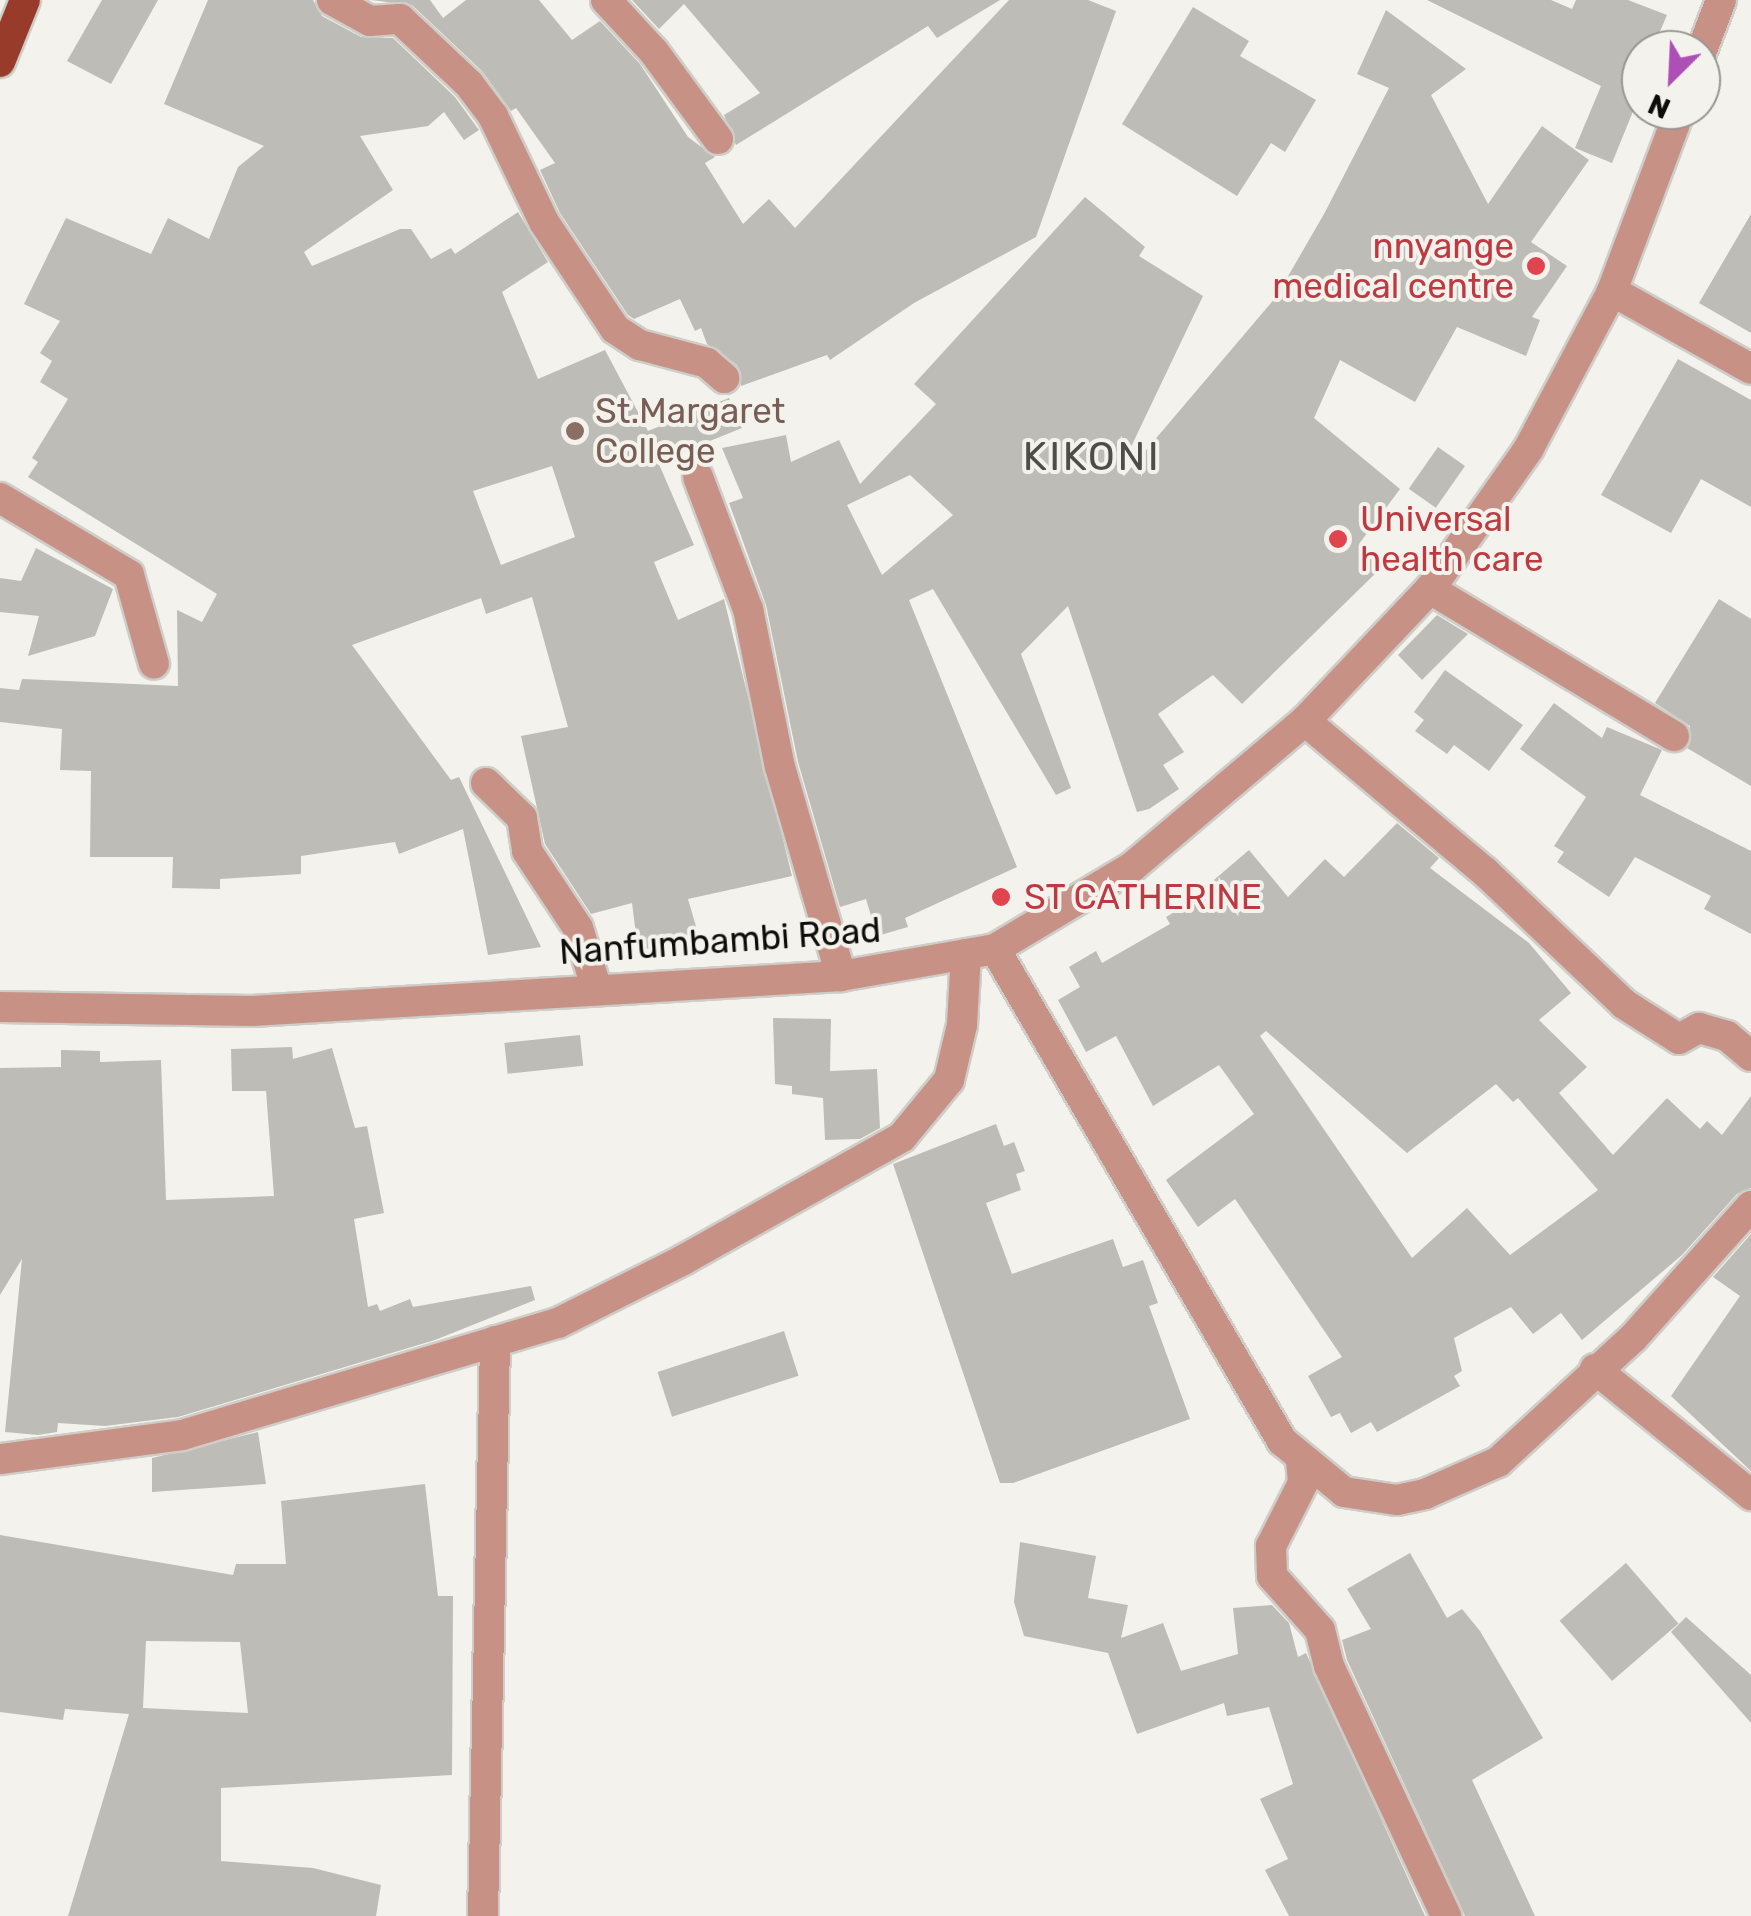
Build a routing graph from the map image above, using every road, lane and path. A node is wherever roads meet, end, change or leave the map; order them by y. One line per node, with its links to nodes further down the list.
1 (24, 0): 6 (main road)
2 (332, 0): 11 (street)
3 (606, 0): 8 (street)
4 (1721, 0): 5 (street)
5 (1710, 30)
6 (0, 62)
7 (1672, 130): 9 (street, Nanfumbambi Road)
8 (718, 138)
9 (1612, 291): 10 (street); 14 (street, Nanfumbambi Road)
10 (1751, 369)
11 (724, 378)
12 (698, 477): 20 (street)
13 (0, 498): 15 (street)
14 (1430, 589): 16 (street, Nanfumbambi Road); 17 (street)
15 (154, 664)
16 (1306, 721): 19 (street, Nanfumbambi Road); 23 (street)
17 (1674, 736)
18 (486, 783): 21 (street)
19 (980, 951): 20 (street, Nanfumbambi Road); 25 (street); 28 (street)
20 (841, 976): 21 (street, Nanfumbambi Road)
21 (597, 990): 22 (street, Nanfumbambi Road)
22 (0, 1007)
23 (1751, 1056)
24 (1751, 1206): 26 (street)
25 (495, 1341): 27 (street); 30 (street)
26 (1595, 1368): 28 (street); 29 (street)
27 (0, 1459)
28 (1300, 1460): 31 (street)
29 (1751, 1495)
30 (483, 1916)
31 (1446, 1916)

